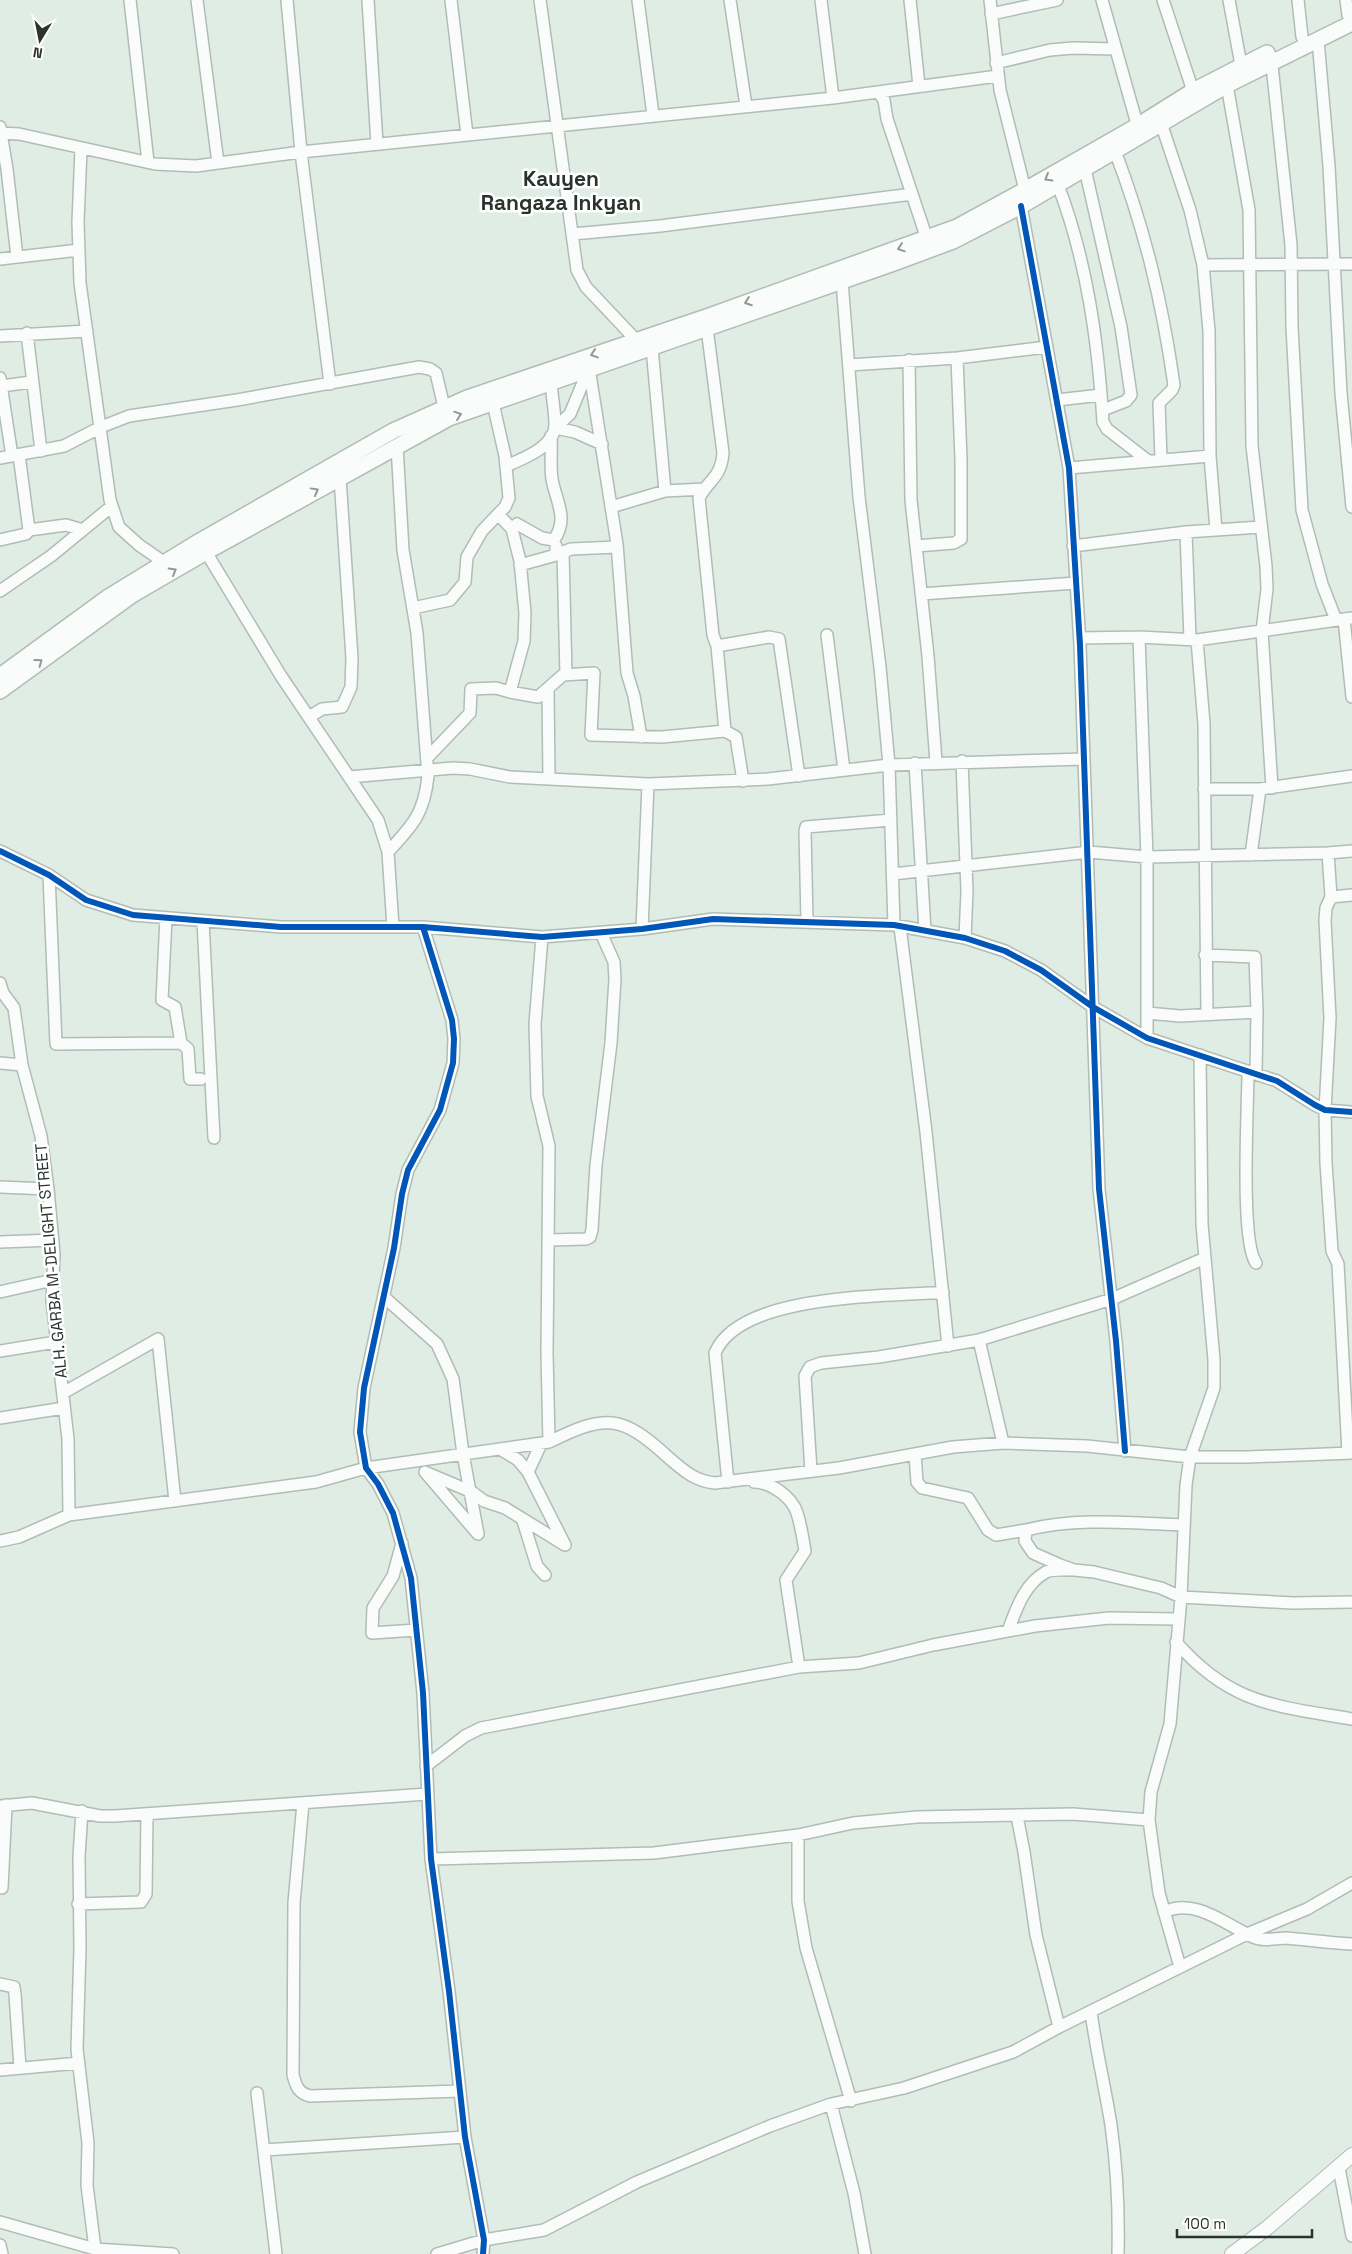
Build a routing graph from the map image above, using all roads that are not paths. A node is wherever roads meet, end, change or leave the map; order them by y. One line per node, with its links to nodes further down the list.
1 (130, 0): 42 (street)
2 (197, 0): 43 (street)
3 (288, 0): 41 (street)
4 (368, 0): 38 (street)
5 (451, 0): 37 (street)
6 (540, 0): 34 (street)
7 (638, 0): 32 (street)
8 (730, 0): 31 (street)
9 (821, 0): 30 (street)
10 (910, 0): 27 (street)
11 (990, 0): 18 (street)
12 (1057, 0): 18 (street)
13 (1102, 0): 21 (street)
14 (1163, 0): 28 (street)
15 (1230, 0): 24 (street)
16 (1298, 0): 19 (street)
17 (1350, 13): 19 (main road); 20 (main road)
18 (991, 14): 23 (street)
19 (1302, 37): 22 (main road)
20 (1318, 40): 22 (main road); 55 (street)
21 (1116, 49): 23 (street); 36 (street)
22 (1271, 57): 24 (main road); 26 (main road); 54 (street)
23 (996, 63): 25 (street)
24 (1242, 66): 28 (main road)
25 (998, 76): 27 (street); 46 (street)
26 (1227, 84): 33 (main road); 58 (street)
27 (919, 86): 29 (street)
28 (1193, 91): 36 (main road)
29 (878, 92): 30 (street); 47 (street)
30 (833, 98): 31 (street)
31 (746, 106): 32 (street)
32 (653, 115): 34 (street)
33 (1161, 123): 36 (main road); 57 (street)
34 (556, 125): 37 (street); 49 (street)
35 (1, 131): 39 (street); 52 (street)
36 (1138, 131): 40 (main road); 46 (main road, one-way to 46)
37 (467, 135): 38 (street)
38 (377, 144): 41 (street)
39 (81, 149): 42 (street); 51 (street)
40 (1115, 151): 44 (main road); 88 (street)
41 (301, 152): 43 (street); 74 (street)
42 (148, 162): 43 (street)
43 (218, 163)
44 (1085, 168): 45 (main road); 79 (street)
45 (1058, 185): 48 (main road); 75 (street)
46 (1025, 190): 50 (main road)
47 (912, 194): 49 (street); 50 (street)
48 (1021, 206): 59 (main road); 65 (street)
49 (573, 234): 64 (street)
50 (927, 239): 64 (main road, one-way to 64)
51 (79, 250): 52 (street); 61 (street)
52 (16, 257): 53 (street)
53 (0, 259)
54 (1292, 264): 55 (street); 58 (street); 119 (street)
55 (1334, 264): 56 (street); 92 (street)
56 (1352, 264)
57 (1203, 265): 58 (street); 86 (street)
58 (1250, 265): 100 (street)
59 (842, 281): 60 (main road); 69 (street)
60 (708, 328): 66 (main road); 94 (street)
61 (87, 331): 62 (street); 80 (street)
62 (27, 333): 63 (street); 72 (street)
63 (0, 336)
64 (637, 341): 78 (main road, one-way to 78)
65 (1048, 347): 67 (street); 76 (street)
66 (652, 348): 70 (main road); 95 (street)
67 (957, 358): 68 (street); 108 (street)
68 (909, 360): 69 (street); 108 (street)
69 (849, 365): 140 (street)
70 (589, 368): 73 (main road); 81 (street); 82 (street)
71 (1, 382): 72 (street); 85 (street)
72 (31, 382): 84 (street)
73 (551, 382): 77 (main road); 81 (street)
74 (330, 384): 78 (street); 80 (street)
75 (1101, 395): 76 (street); 79 (street)
76 (1057, 400): 91 (street)
77 (492, 403): 83 (main road, one-way to 77); 90 (street)
78 (444, 407): 113 (main road)
79 (1102, 410): 89 (street)
80 (101, 426): 84 (street); 96 (street)
81 (553, 432): 82 (street); 90 (street); 107 (street)
82 (602, 444): 97 (street)
83 (397, 446): 93 (main road); 118 (street)
84 (41, 451): 85 (street)
85 (15, 456): 87 (street); 102 (street)
86 (1210, 456): 88 (street); 104 (street)
87 (0, 458)
88 (1161, 459): 89 (street)
89 (1146, 460): 91 (street)
90 (506, 466): 99 (street)
91 (1069, 468): 109 (street)
92 (1350, 472): 98 (street)
93 (340, 478): 111 (main road, one-way to 93); 132 (street)
94 (704, 488): 95 (street); 125 (street)
95 (665, 491): 97 (street)
96 (112, 506): 103 (street); 113 (street)
97 (611, 506): 110 (street)
98 (1352, 507)
99 (498, 514): 101 (street); 118 (street)
100 (1261, 527): 104 (street); 120 (street)
101 (512, 529): 107 (street); 114 (street)
102 (29, 530): 103 (street); 106 (street)
103 (83, 530): 116 (street)
104 (1216, 530): 105 (street)
105 (1186, 532): 109 (street); 124 (street)
106 (0, 540)
107 (554, 540): 112 (street)
108 (916, 546): 117 (street)
109 (1073, 546): 115 (street)
110 (617, 547): 112 (street); 134 (street)
111 (206, 552): 129 (main road, one-way to 111); 132 (street)
112 (560, 553): 114 (street); 126 (street)
113 (164, 562): 127 (main road)
114 (520, 565): 130 (street)
115 (1076, 583): 117 (street); 123 (street)
116 (0, 591)
117 (921, 594): 138 (street)
118 (413, 608): 135 (street)
119 (1344, 619): 120 (street); 131 (street)
120 (1262, 631): 124 (street); 150 (street)
121 (827, 636): 142 (street)
122 (1139, 637): 123 (street); 124 (street); 159 (street)
123 (1080, 638): 136 (street)
124 (1194, 639): 149 (street)
125 (717, 646): 133 (street); 143 (street)
126 (566, 675): 128 (street); 134 (street)
127 (0, 676)
128 (548, 688): 130 (street); 146 (street)
129 (0, 691)
130 (510, 692): 135 (street)
131 (1352, 697)
132 (309, 717): 145 (street)
133 (725, 731): 134 (street); 147 (street)
134 (641, 737)
135 (427, 758): 141 (street)
136 (1084, 759): 137 (street); 155 (street)
137 (962, 761): 138 (street); 160 (street)
138 (936, 762): 139 (street)
139 (915, 763): 140 (street); 161 (street)
140 (889, 764): 142 (street); 151 (street)
141 (428, 770): 145 (street); 146 (street); 154 (street)
142 (844, 770): 143 (street)
143 (799, 776): 147 (street)
144 (1352, 776): 150 (street)
145 (349, 777): 154 (street)
146 (549, 778): 148 (street)
147 (743, 781): 148 (street)
148 (648, 784): 172 (street)
149 (1204, 788): 150 (street); 158 (street)
150 (1266, 789): 157 (street)
151 (891, 820): 162 (street); 168 (street)
152 (0, 851): 163 (street)
153 (1352, 851): 156 (street)
154 (388, 852): 170 (street)
155 (1089, 852): 159 (street); 160 (street); 179 (street)
156 (1328, 853): 157 (street); 165 (street)
157 (1251, 855): 158 (street)
158 (1204, 856): 159 (street); 177 (street)
159 (1147, 857): 181 (street)
160 (966, 865): 161 (street); 176 (street)
161 (923, 871): 162 (street); 173 (street)
162 (893, 874): 169 (street)
163 (49, 875): 166 (street); 184 (street)
164 (1352, 895): 165 (street)
165 (1331, 897): 190 (street)
166 (166, 918): 167 (street); 184 (street)
167 (203, 921): 170 (street); 192 (street)
168 (808, 922): 169 (street); 172 (street)
169 (897, 926): 173 (street); 202 (street)
170 (393, 927): 171 (street)
171 (423, 927): 175 (street); 203 (street)
172 (642, 929): 174 (street)
173 (926, 931): 176 (street)
174 (601, 933): 175 (street); 196 (street)
175 (542, 937): 196 (street)
176 (965, 938): 179 (street)
177 (1205, 955): 180 (street); 182 (street)
178 (1, 989): 187 (street, ALH. GARBA M-DELIGHT STREET)
179 (1093, 1007): 183 (street); 204 (street)
180 (1257, 1012): 182 (street); 188 (street)
181 (1147, 1013): 182 (street); 183 (street)
182 (1207, 1014)
183 (1147, 1038): 185 (street)
184 (181, 1043): 189 (street)
185 (1200, 1055): 188 (street); 198 (street)
186 (0, 1063): 187 (street)
187 (22, 1065): 194 (street, ALH. GARBA M-DELIGHT STREET)
188 (1252, 1072): 190 (street); 199 (street)
189 (201, 1079)
190 (1325, 1110): 191 (street); 216 (street)
191 (1352, 1112)
192 (214, 1138)
193 (0, 1186): 194 (street)
194 (48, 1189): 195 (street, ALH. GARBA M-DELIGHT STREET)
195 (52, 1240): 197 (street); 200 (street, ALH. GARBA M-DELIGHT STREET)
196 (549, 1240): 212 (street)
197 (0, 1242)
198 (1205, 1258): 204 (street); 219 (street)
199 (1256, 1263)
200 (53, 1280): 201 (street); 206 (street, ALH. GARBA M-DELIGHT STREET)
201 (0, 1292)
202 (943, 1292): 207 (street); 225 (street)
203 (384, 1297): 217 (street); 221 (street)
204 (1112, 1299): 205 (street); 215 (street)
205 (979, 1340): 207 (street); 213 (street)
206 (56, 1342): 208 (street); 209 (street, ALH. GARBA M-DELIGHT STREET)
207 (948, 1346): 222 (street)
208 (0, 1351)
209 (62, 1393): 210 (street, ALH. GARBA M-DELIGHT STREET); 227 (street)
210 (64, 1408): 211 (street); 228 (street, ALH. GARBA M-DELIGHT STREET)
211 (0, 1418)
212 (545, 1443): 214 (street); 224 (street); 225 (street)
213 (1003, 1443): 215 (street); 218 (street)
214 (500, 1449): 217 (street); 224 (street)
215 (1125, 1451): 219 (street)
216 (1350, 1453): 219 (street)
217 (463, 1454): 220 (street); 226 (street)
218 (915, 1454): 222 (street); 231 (street)
219 (1190, 1457): 230 (street)
220 (406, 1462): 221 (street); 223 (street)
221 (366, 1468): 227 (street); 233 (street)
222 (811, 1471): 225 (street)
223 (426, 1472): 226 (street); 226 (street)
224 (528, 1472): 229 (street)
225 (728, 1482): 242 (street)
226 (469, 1491): 229 (street)
227 (175, 1501): 228 (street)
228 (69, 1516): 232 (street)
229 (523, 1521): 235 (street)
230 (1184, 1525): 231 (street); 236 (street)
231 (1026, 1530): 234 (street)
232 (0, 1541)
233 (402, 1542): 239 (street); 239 (street)
234 (1074, 1570): 236 (street); 240 (street)
235 (545, 1575)
236 (1180, 1597): 237 (street); 238 (street)
237 (1352, 1602)
238 (1178, 1619): 240 (street); 241 (street)
239 (416, 1630): 244 (street)
240 (1008, 1631): 242 (street)
241 (1176, 1642): 243 (street); 251 (street)
242 (799, 1667): 244 (street)
243 (1352, 1719)
244 (426, 1766): 245 (street)
245 (427, 1794): 246 (street); 253 (street)
246 (303, 1803): 249 (street); 267 (street)
247 (3, 1805): 248 (street); 255 (street)
248 (82, 1811): 249 (street); 256 (street)
249 (146, 1814): 256 (street)
250 (1017, 1816): 251 (street); 252 (street); 263 (street)
251 (1149, 1820): 257 (street)
252 (798, 1835): 253 (street); 269 (street)
253 (431, 1859): 267 (street)
254 (1352, 1882): 258 (street)
255 (2, 1888)
256 (78, 1904): 264 (street)
257 (1164, 1912): 258 (street); 260 (street)
258 (1246, 1934): 259 (street); 260 (street)
259 (1352, 1944)
260 (1180, 1967): 262 (street)
261 (0, 1984): 265 (street)
262 (1091, 2012): 263 (street); 287 (street)
263 (1060, 2027): 269 (street)
264 (79, 2063): 265 (street); 279 (street)
265 (20, 2068): 266 (street)
266 (0, 2070)
267 (460, 2091): 271 (street)
268 (257, 2093): 272 (street)
269 (851, 2101): 270 (street)
270 (831, 2104): 277 (street); 286 (street)
271 (465, 2137): 272 (street); 277 (street)
272 (264, 2150): 283 (street)
273 (1352, 2154): 274 (street)
274 (1339, 2168): 276 (street); 280 (street)
275 (0, 2222): 279 (street)
276 (1352, 2235)
277 (484, 2240): 284 (street); 285 (street)
278 (0, 2245): 281 (street)
279 (94, 2249): 282 (street)
280 (1238, 2252)
281 (2, 2254)
282 (173, 2254)
283 (276, 2254)
284 (437, 2254)
285 (483, 2254)
286 (865, 2254)
287 (1118, 2254)

